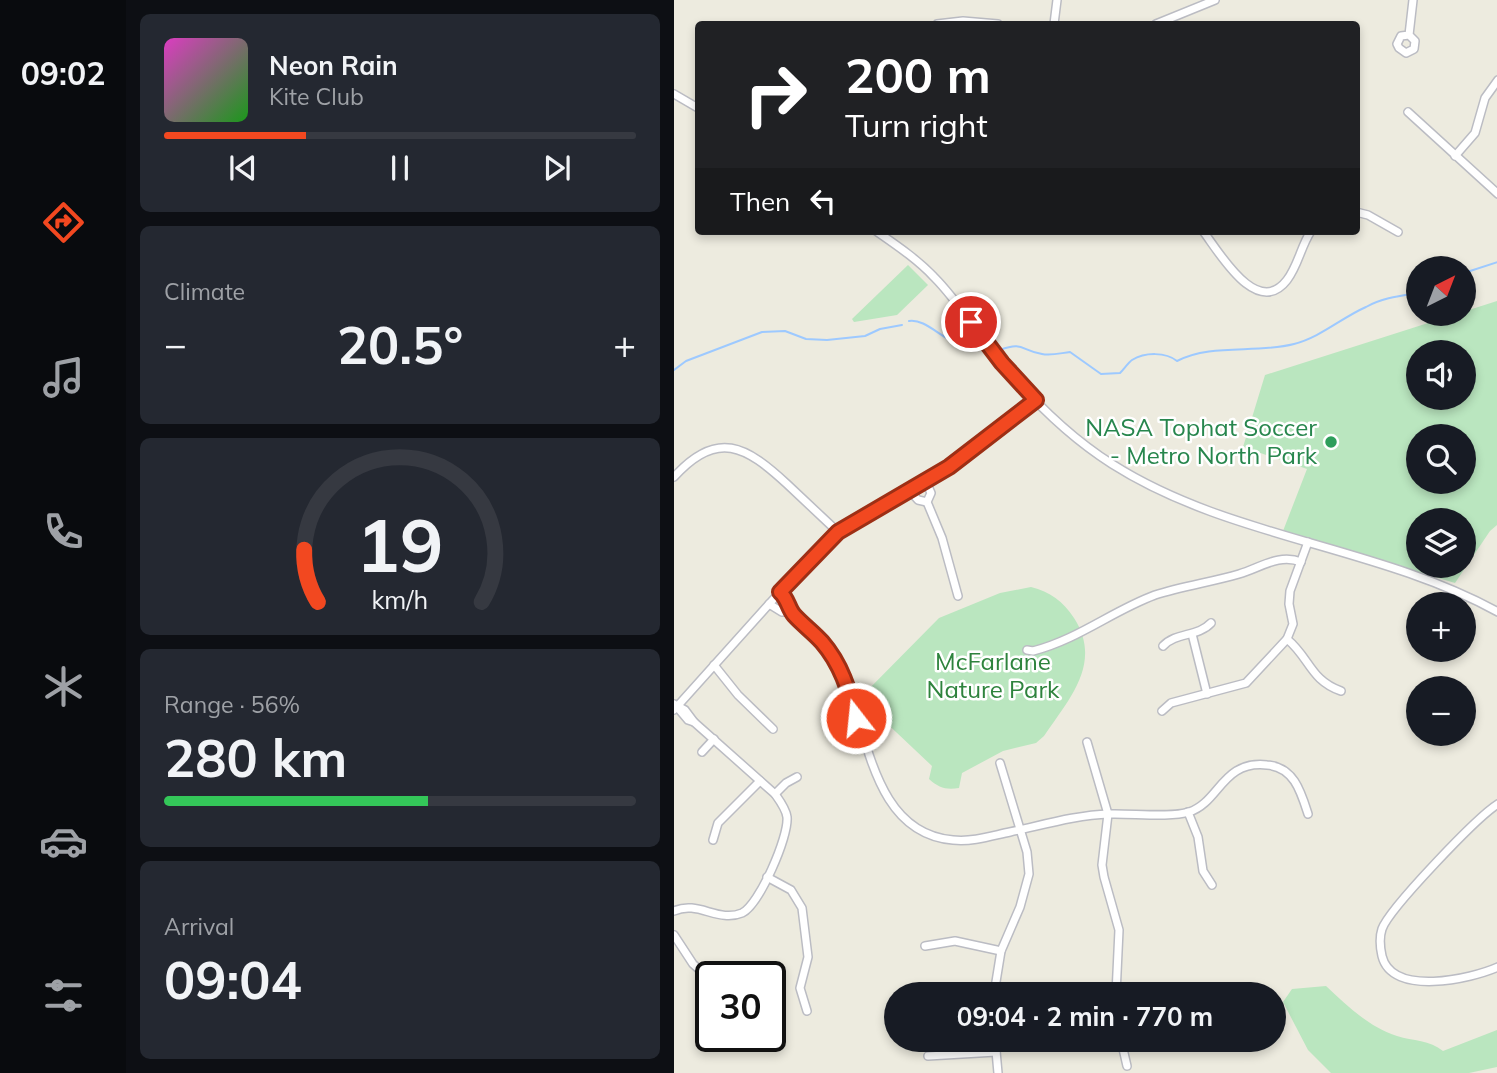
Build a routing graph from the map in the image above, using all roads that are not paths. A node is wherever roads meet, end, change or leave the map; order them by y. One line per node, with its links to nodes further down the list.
1 (1057, 0): 4 (street)
2 (1215, 0): 5 (street)
3 (1413, 0): 6 (street)
4 (1054, 21)
5 (1163, 21)
6 (1409, 35)
7 (1497, 80): 11 (street)
8 (674, 94): 9 (street)
9 (695, 106)
10 (1408, 113): 11 (street)
11 (1455, 156): 12 (street)
12 (1497, 194)
13 (1360, 213): 14 (street)
14 (1398, 232)
15 (882, 235): 18 (street)
16 (1206, 235): 17 (street)
17 (1309, 235)
18 (1036, 400): 20 (street); 24 (street)
19 (674, 477): 23 (street)
20 (926, 482): 21 (street); 22 (street)
21 (910, 491): 22 (street); 23 (street)
22 (927, 502): 27 (street)
23 (838, 532): 26 (street)
24 (1309, 542): 25 (street); 30 (street)
25 (1301, 562): 33 (street); 35 (street)
26 (780, 592): 28 (street); 29 (street)
27 (958, 596)
28 (769, 604): 29 (street); 36 (street)
29 (791, 612): 53 (street)
30 (1497, 612)
31 (1211, 623): 32 (street)
32 (1192, 634): 34 (street); 38 (street)
33 (1287, 639): 37 (street); 38 (street)
34 (1163, 646)
35 (1027, 650)
36 (716, 663): 39 (street); 41 (street)
37 (1341, 691)
38 (1207, 694): 40 (street)
39 (675, 707): 42 (street)
40 (1162, 711)
41 (773, 729)
42 (714, 739): 44 (street); 47 (street)
43 (1087, 742): 51 (street)
44 (702, 752)
45 (1001, 762): 53 (street)
46 (796, 777): 48 (street)
47 (760, 781): 48 (street); 54 (street)
48 (775, 794): 55 (street)
49 (1497, 804): 62 (street)
50 (1188, 812): 51 (street); 52 (street); 56 (street)
51 (1108, 814): 53 (street); 64 (street)
52 (1308, 814)
53 (1020, 830): 60 (street)
54 (713, 840)
55 (767, 877): 57 (street); 65 (street)
56 (1212, 885)
57 (674, 911)
58 (674, 935): 61 (street)
59 (925, 946): 60 (street)
60 (1001, 951): 63 (street)
61 (695, 966)
62 (1497, 967)
63 (996, 982)
64 (1117, 982)
65 (807, 1011)
66 (996, 1052): 68 (street); 70 (street)
67 (1124, 1052): 69 (street)
68 (928, 1056)
69 (1127, 1066)
70 (998, 1073)

